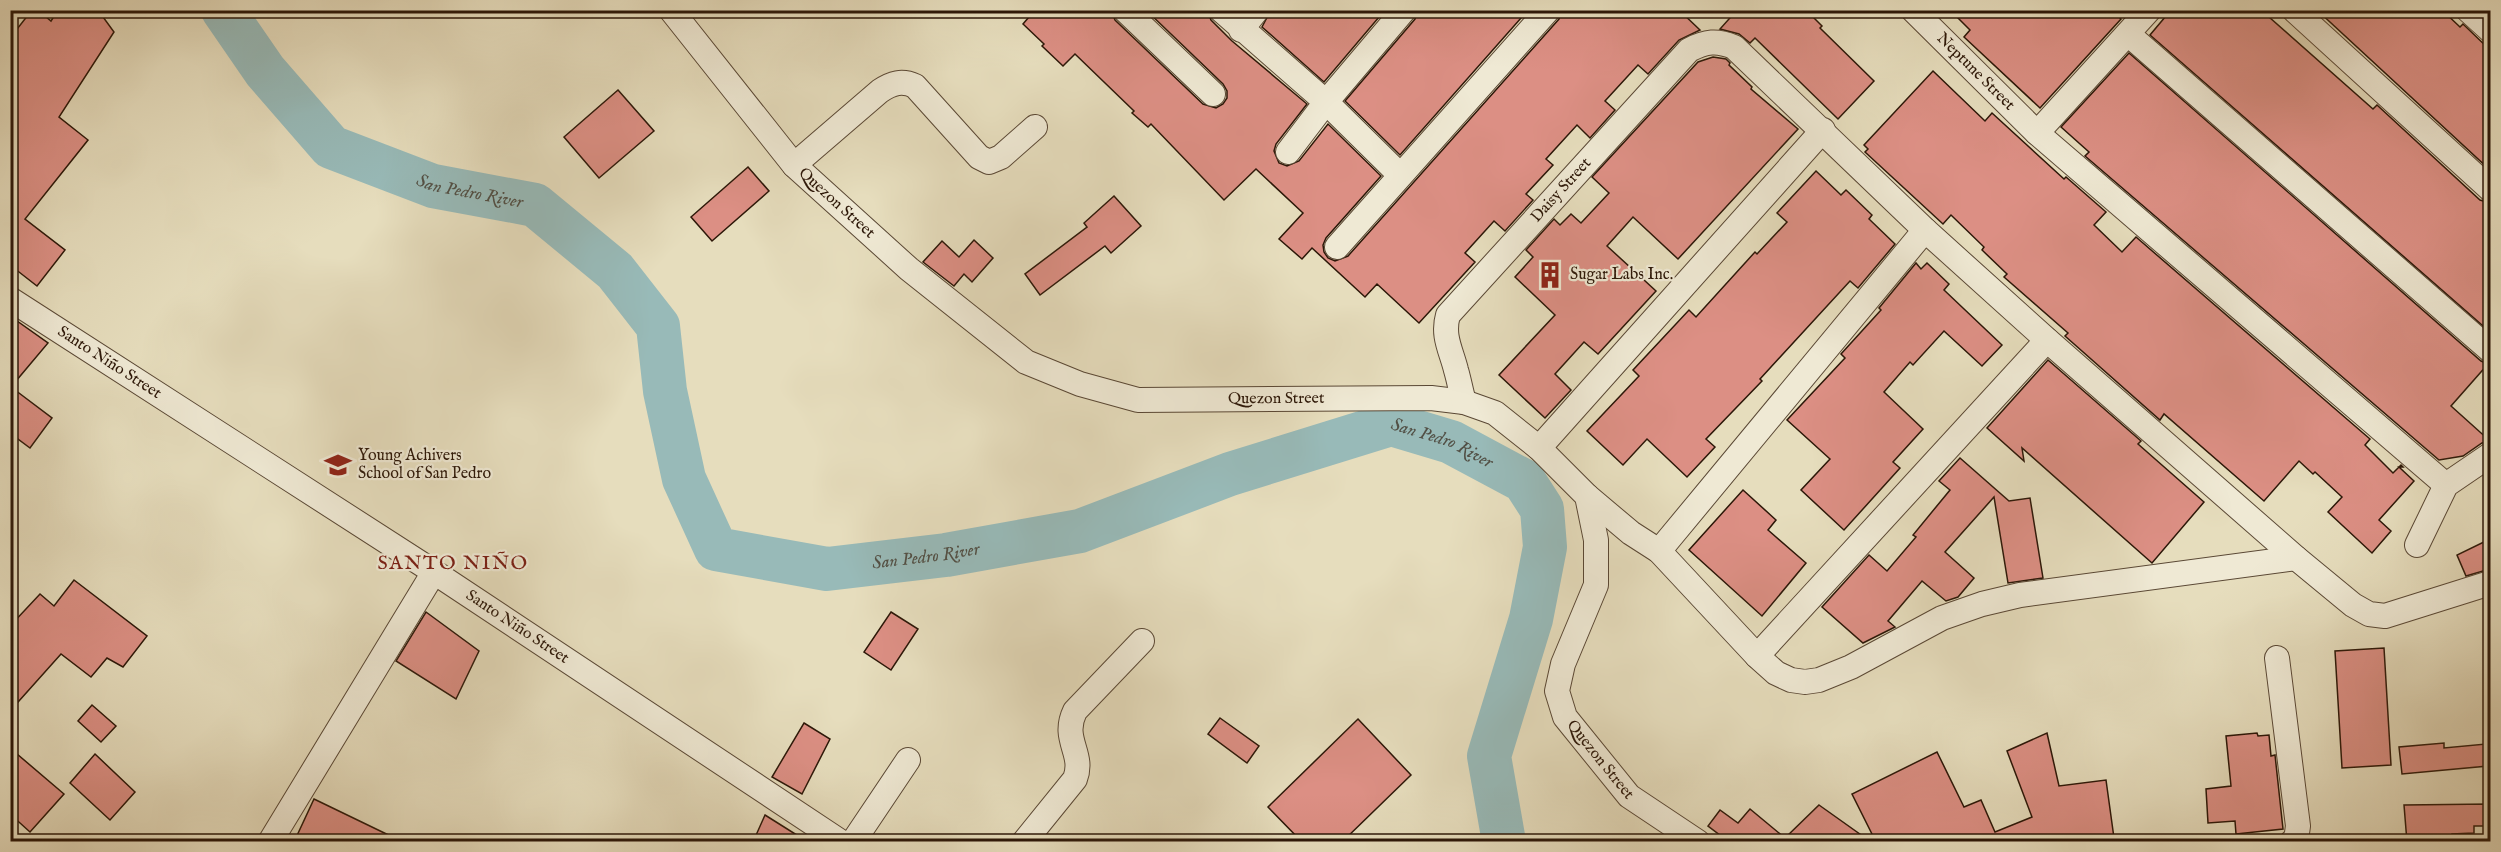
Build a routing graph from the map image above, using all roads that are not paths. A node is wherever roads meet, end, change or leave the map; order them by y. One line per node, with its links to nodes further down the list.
1 (670, 10): 20 (street, Quezon Street)
2 (1125, 10): 14 (street)
3 (1221, 10): 11 (street)
4 (1257, 10): 11 (street)
5 (1404, 10): 15 (street)
6 (1548, 10): 21 (street)
7 (1913, 10): 18 (street, Neptune Street)
8 (2150, 10): 13 (street)
9 (2294, 10): 22 (street)
10 (2468, 10): 12 (street)
11 (1241, 30): 15 (street)
12 (2490, 30)
13 (2128, 34): 18 (street); 27 (street)
14 (1214, 94)
15 (1326, 102): 19 (street); 21 (street)
16 (1035, 126): 20 (street)
17 (1822, 130): 23 (street); 28 (street, Daisy Street); 29 (street)
18 (2037, 134): 31 (street, Neptune Street)
19 (1288, 152)
20 (794, 165): 28 (street, Quezon Street)
21 (1399, 174): 24 (street)
22 (2490, 189)
23 (1925, 230): 26 (street); 34 (street)
24 (1337, 247)
25 (10, 299): 36 (street, Santo Niño Street)
26 (2047, 340): 35 (street); 39 (street)
27 (2490, 350)
28 (1464, 402): 29 (street, Quezon Street)
29 (1539, 448): 32 (street, Quezon Street)
30 (2490, 455): 31 (street)
31 (2446, 485): 33 (street)
32 (1587, 496): 34 (street); 46 (street, Quezon Street)
33 (2416, 545)
34 (1659, 551): 39 (street)
35 (2296, 558): 37 (street); 39 (street)
36 (434, 572): 42 (street); 43 (street, Santo Niño Street)
37 (2490, 582)
38 (1142, 641): 45 (street)
39 (1757, 656)
40 (2277, 658): 47 (street)
41 (908, 760): 44 (street)
42 (270, 842)
43 (841, 842)
44 (853, 842)
45 (1024, 842)
46 (1698, 842)
47 (2292, 842)

